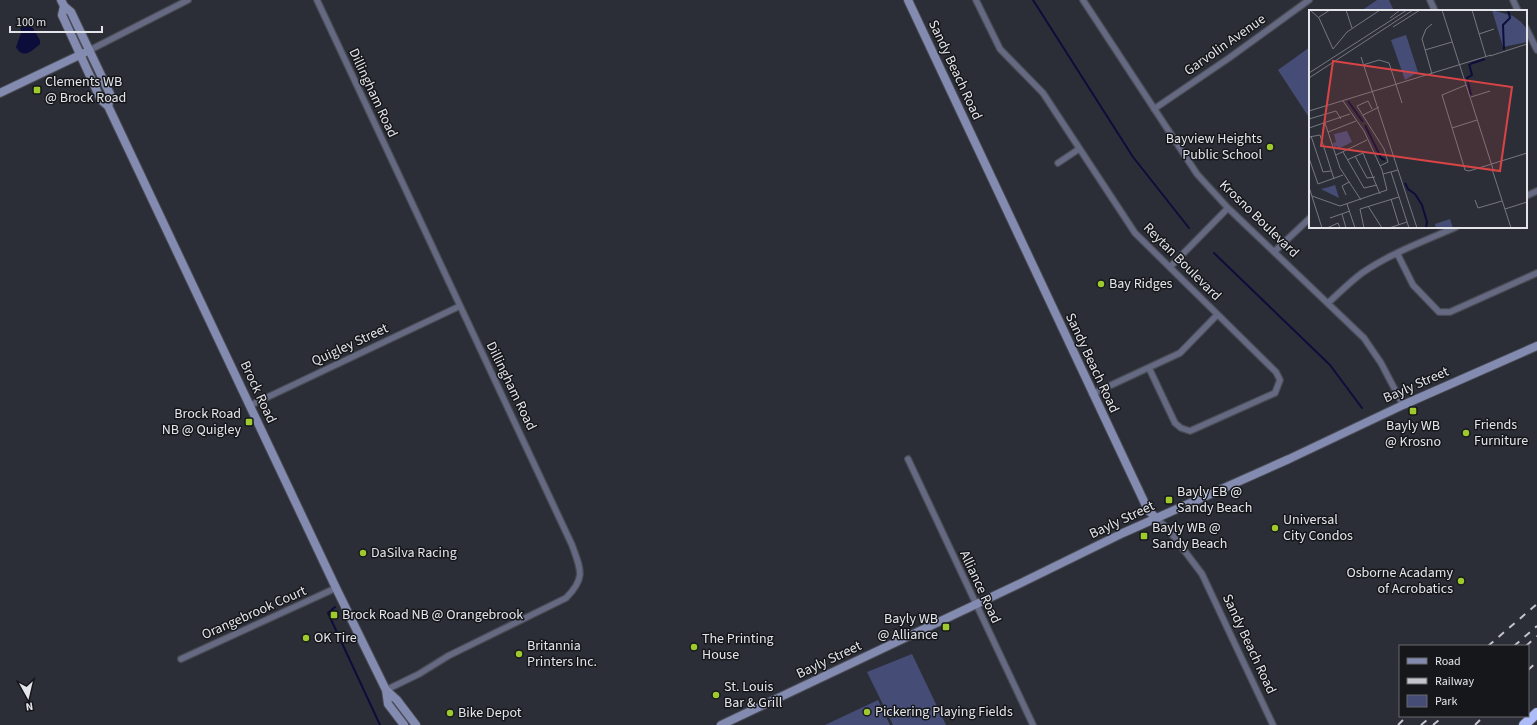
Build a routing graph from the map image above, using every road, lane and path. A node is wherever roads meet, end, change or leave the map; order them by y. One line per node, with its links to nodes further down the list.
1 (188, 0): 14 (street)
2 (317, 0): 29 (street, Dillingham Road)
3 (908, 0): 33 (main road, Sandy Beach Road)
4 (976, 0): 17 (street, Reytan Boulevard)
5 (1083, 0): 16 (street, Krosno Boulevard)
6 (1309, 0): 16 (street, Garvolin Avenue)
7 (1430, 0): 10 (street)
8 (1513, 0): 11 (street)
9 (62, 3): 14 (main road, Brock Road)
10 (1435, 10)
11 (1518, 10)
12 (1527, 30): 13 (street)
13 (1537, 50)
14 (85, 53): 15 (main road); 34 (main road, Brock Road)
15 (0, 93)
16 (1154, 109): 21 (street, Krosno Boulevard)
17 (1080, 149): 18 (street); 26 (street, Reytan Boulevard)
18 (1058, 163)
19 (1537, 191): 20 (street)
20 (1527, 196)
21 (1228, 208): 24 (street, Krosno Boulevard); 26 (street)
22 (1309, 219): 24 (street)
23 (1454, 228): 25 (street)
24 (1275, 251): 28 (street, Krosno Boulevard)
25 (1397, 253): 27 (street); 28 (street)
26 (1170, 267): 30 (street, Reytan Boulevard)
27 (1537, 273)
28 (1328, 303): 35 (street, Krosno Boulevard)
29 (460, 306): 34 (street, Quigley Street); 41 (street, Dillingham Road)
30 (1217, 315): 32 (street); 32 (street, Reytan Boulevard)
31 (1537, 346): 35 (main road, Bayly Street)
32 (1149, 368): 33 (street)
33 (1092, 394): 37 (main road, Sandy Beach Road)
34 (251, 405): 38 (main road, Brock Road)
35 (1403, 405): 37 (main road, Bayly Street)
36 (908, 459): 39 (street, Alliance Road)
37 (1156, 518): 39 (main road, Bayly Street); 47 (street, Sandy Beach Road)
38 (336, 588): 40 (street, Orangebrook Court); 41 (main road, Brock Road)
39 (975, 605): 45 (main road, Bayly Street); 46 (street, Alliance Road)
40 (181, 659)
41 (386, 690): 43 (main road, Brock Road); 44 (main road, Brock Road)
42 (1537, 713): 48 (highway)
43 (404, 725)
44 (416, 725)
45 (721, 725)
46 (1033, 725)
47 (1273, 725)
48 (1524, 725)

